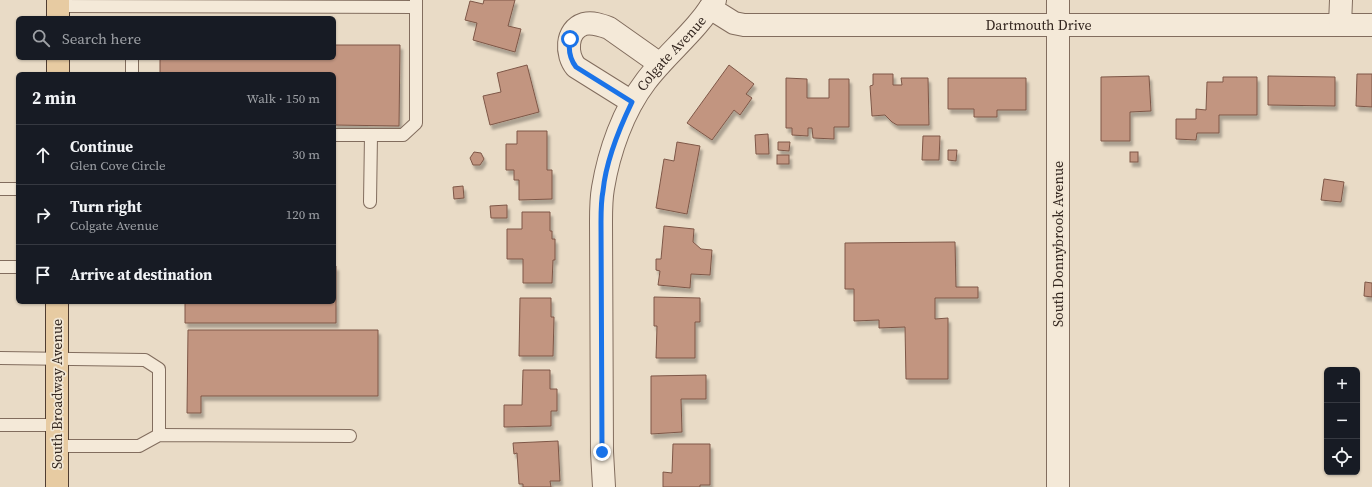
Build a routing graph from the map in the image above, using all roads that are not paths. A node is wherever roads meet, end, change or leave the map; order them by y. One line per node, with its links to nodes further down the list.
1 (1058, 0): 9 (street, South Donnybrook Avenue)
2 (1341, 0): 7 (street)
3 (416, 3): 6 (lane); 17 (lane)
4 (713, 4): 9 (street, Dartmouth Drive); 12 (street, Colgate Avenue)
5 (58, 8): 6 (lane)
6 (131, 8)
7 (1340, 25): 8 (street, Dartmouth Drive); 9 (street, Dartmouth Drive)
8 (1372, 25)
9 (1058, 26): 33 (street, South Donnybrook Avenue)
10 (58, 60): 13 (main road)
11 (132, 60): 14 (lane)
12 (660, 64): 15 (street, Colgate Avenue); 15 (street)
13 (58, 72)
14 (132, 72)
15 (632, 102): 32 (street, Colgate Avenue)
16 (336, 135): 17 (lane)
17 (371, 135): 20 (lane)
18 (16, 188): 19 (lane)
19 (0, 189)
20 (370, 202)
21 (0, 267): 22 (lane)
22 (16, 267)
23 (57, 304): 25 (main road, South Broadway Avenue)
24 (0, 358): 25 (lane)
25 (57, 359): 27 (main road, South Broadway Avenue); 28 (lane)
26 (0, 425): 27 (lane)
27 (57, 425): 30 (main road, South Broadway Avenue)
28 (159, 435): 29 (lane); 30 (lane)
29 (350, 436)
30 (57, 446): 31 (main road, South Broadway Avenue)
31 (57, 487)
32 (604, 487)
33 (1058, 487)

